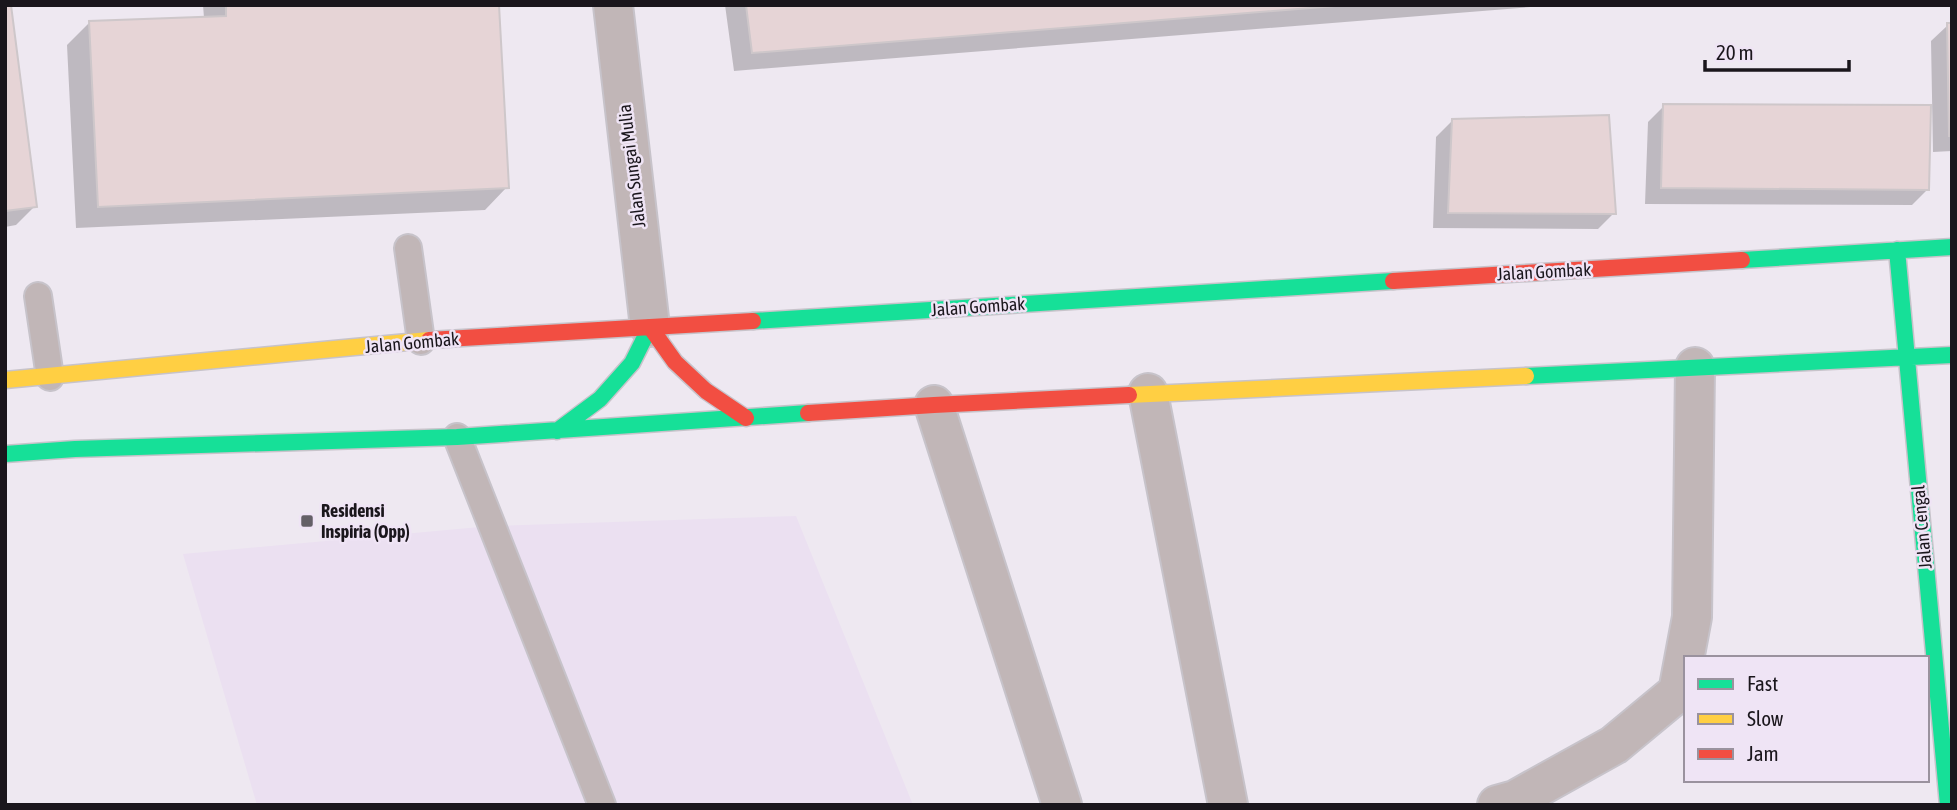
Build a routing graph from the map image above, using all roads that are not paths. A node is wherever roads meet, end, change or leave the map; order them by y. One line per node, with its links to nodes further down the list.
1 (613, 5): 6 (street, Jalan Sungai Mulia)
2 (1952, 247): 4 (main road, Jalan Gombak)
3 (408, 248): 7 (lane)
4 (1897, 250): 6 (main road, Jalan Gombak); 9 (main road, Jalan Cengal)
5 (38, 296): 11 (lane)
6 (650, 327): 7 (main road, Jalan Gombak); 15 (main road); 16 (main road)
7 (421, 341): 11 (main road, Jalan Gombak)
8 (1952, 355): 9 (main road)
9 (1907, 357): 10 (main road); 25 (main road, Jalan Cengal)
10 (1695, 368): 13 (main road); 19 (street)
11 (50, 377): 12 (main road, Jalan Gombak)
12 (5, 380)
13 (1148, 393): 14 (main road); 23 (street)
14 (934, 405): 15 (main road); 22 (street)
15 (746, 418): 16 (main road)
16 (557, 431): 17 (main road)
17 (457, 437): 18 (main road); 21 (lane)
18 (5, 454)
19 (1685, 656)
20 (1684, 660): 24 (street)
21 (602, 805)
22 (1062, 805)
23 (1228, 805)
24 (1497, 805)
25 (1948, 805)

